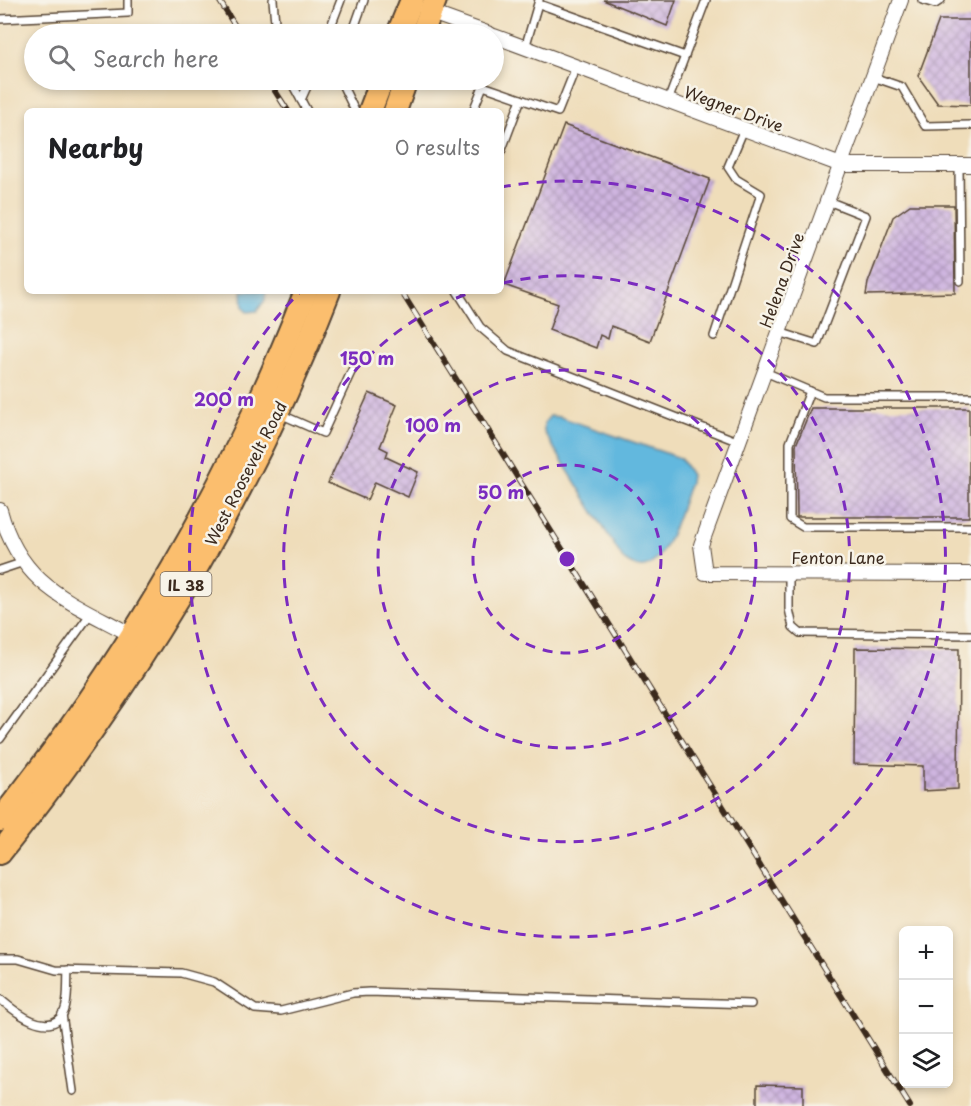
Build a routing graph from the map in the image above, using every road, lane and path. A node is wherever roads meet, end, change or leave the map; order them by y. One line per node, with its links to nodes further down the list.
1 (128, 0): 11 (lane)
2 (273, 0): 12 (lane)
3 (341, 0): 13 (lane)
4 (364, 0): 14 (lane)
5 (705, 0): 20 (lane)
6 (901, 0): 22 (street, Helena Drive)
7 (922, 0): 8 (lane)
8 (941, 0)
9 (539, 2): 19 (lane); 20 (lane)
10 (422, 4): 15 (main road); 16 (main road); 17 (street, Wegner Drive)
11 (0, 19)
12 (275, 24)
13 (332, 24)
14 (356, 24)
15 (406, 24)
16 (422, 24)
17 (467, 24)
18 (504, 40): 19 (street, Wegner Drive)
19 (525, 48): 21 (street, Wegner Drive)
20 (685, 56): 32 (lane)
21 (576, 67): 30 (lane); 32 (street, Wegner Drive)
22 (873, 77): 38 (lane); 41 (street, Helena Drive)
23 (296, 90): 31 (lane)
24 (306, 90): 31 (lane)
25 (345, 90): 34 (lane)
26 (378, 90): 35 (main road)
27 (402, 90): 36 (main road)
28 (481, 90): 37 (lane)
29 (495, 90): 30 (lane)
30 (521, 99): 40 (lane)
31 (301, 100): 33 (lane)
32 (668, 101): 39 (street, Wegner Drive)
33 (305, 108)
34 (354, 108)
35 (371, 108)
36 (396, 108)
37 (474, 108)
38 (971, 124)
39 (744, 129): 41 (street, Wegner Drive); 49 (lane)
40 (504, 145)
41 (841, 165): 42 (street, Wegner Drive); 43 (street, Helena Drive)
42 (965, 165): 44 (lane)
43 (828, 201): 48 (street, Helena Drive); 48 (lane)
44 (960, 281)
45 (305, 294): 65 (main road, West Roosevelt Road / IL 38)
46 (328, 294): 54 (main road, West Roosevelt Road / IL 38)
47 (459, 294): 55 (lane)
48 (779, 332): 51 (street, Helena Drive)
49 (714, 336)
50 (352, 370): 54 (lane)
51 (765, 372): 52 (lane); 55 (street, Helena Drive)
52 (810, 392): 53 (lane); 57 (lane)
53 (971, 397)
54 (277, 413): 65 (main road, West Roosevelt Road / IL 38)
55 (739, 442): 60 (street, Helena Drive)
56 (1, 515): 58 (street)
57 (971, 527)
58 (24, 562): 59 (lane); 63 (street)
59 (0, 570)
60 (705, 573): 61 (street, Fenton Lane)
61 (789, 573): 62 (street, Fenton Lane); 64 (lane)
62 (971, 574)
63 (91, 614): 65 (street); 66 (lane)
64 (971, 635)
65 (140, 640): 67 (main road, West Roosevelt Road / IL 38); 68 (main road, West Roosevelt Road / IL 38)
66 (0, 739)
67 (0, 820)
68 (0, 853)
69 (0, 960): 70 (lane)
70 (68, 970): 72 (lane); 73 (lane)
71 (0, 999): 73 (lane)
72 (751, 1004)
73 (62, 1014): 74 (lane)
74 (73, 1091)

